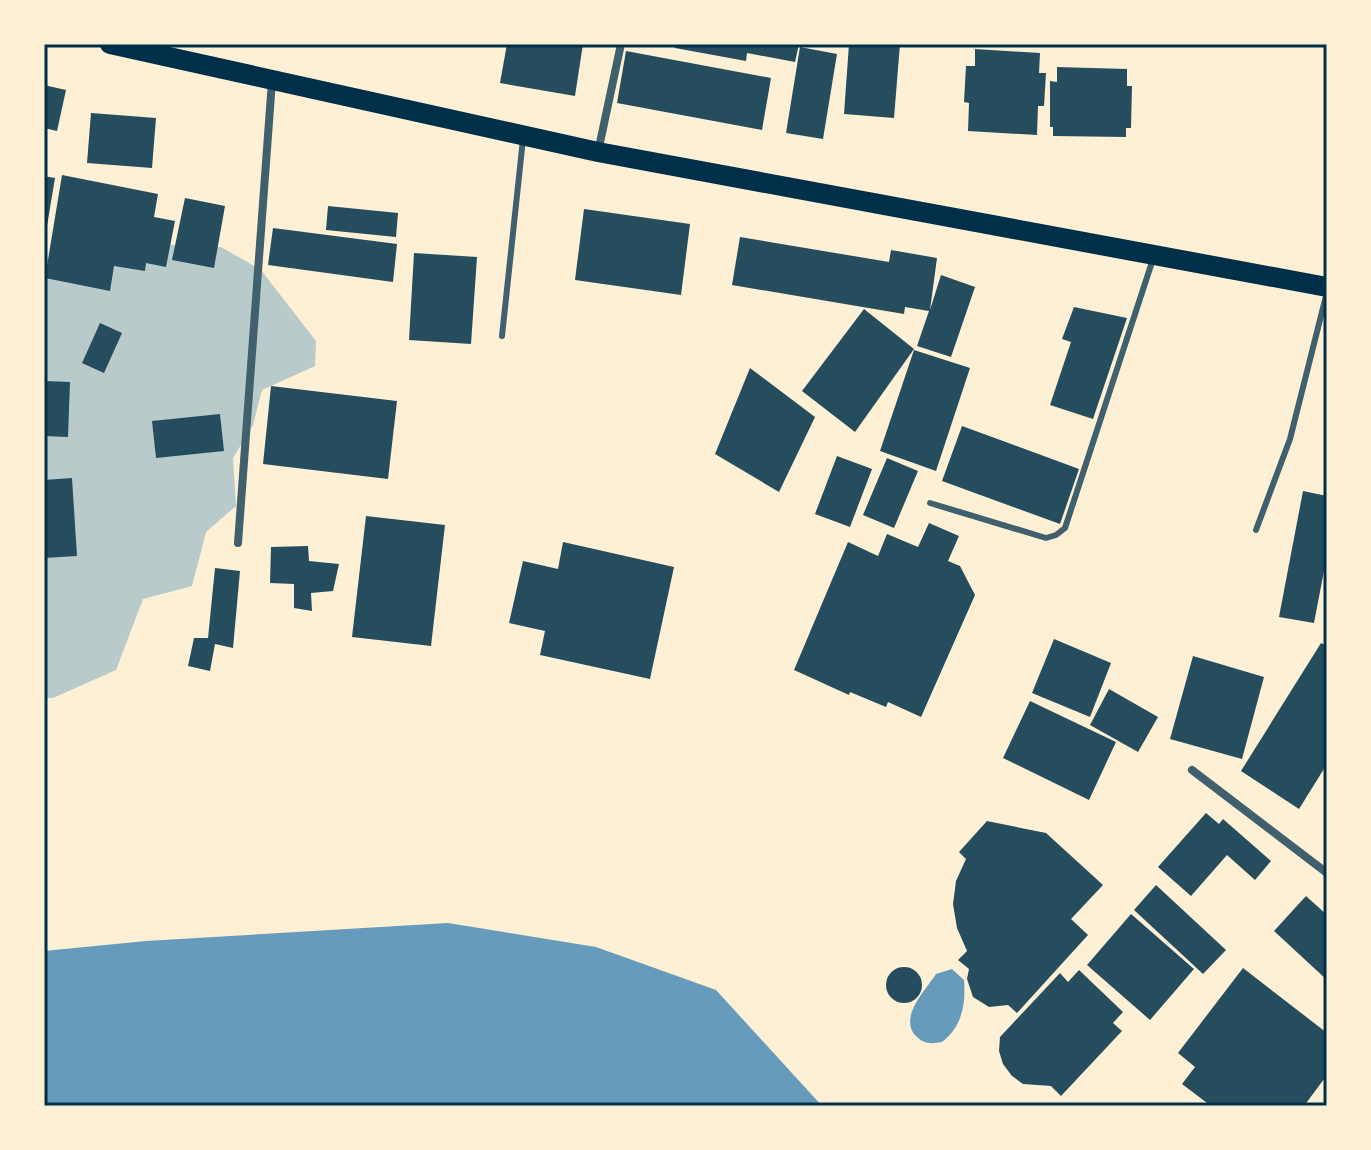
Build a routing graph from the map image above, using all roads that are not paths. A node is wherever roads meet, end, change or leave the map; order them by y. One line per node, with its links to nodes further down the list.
1 (110, 44): 3 (main road)
2 (621, 44): 5 (street)
3 (272, 80): 4 (main road); 11 (street)
4 (524, 135): 5 (main road); 8 (lane)
5 (598, 152): 6 (main road)
6 (1154, 256): 7 (main road); 9 (lane)
7 (1327, 289): 10 (lane)
8 (502, 336)
9 (930, 503)
10 (1256, 530)
11 (238, 543)
12 (1192, 770): 13 (street)
13 (1327, 873)

